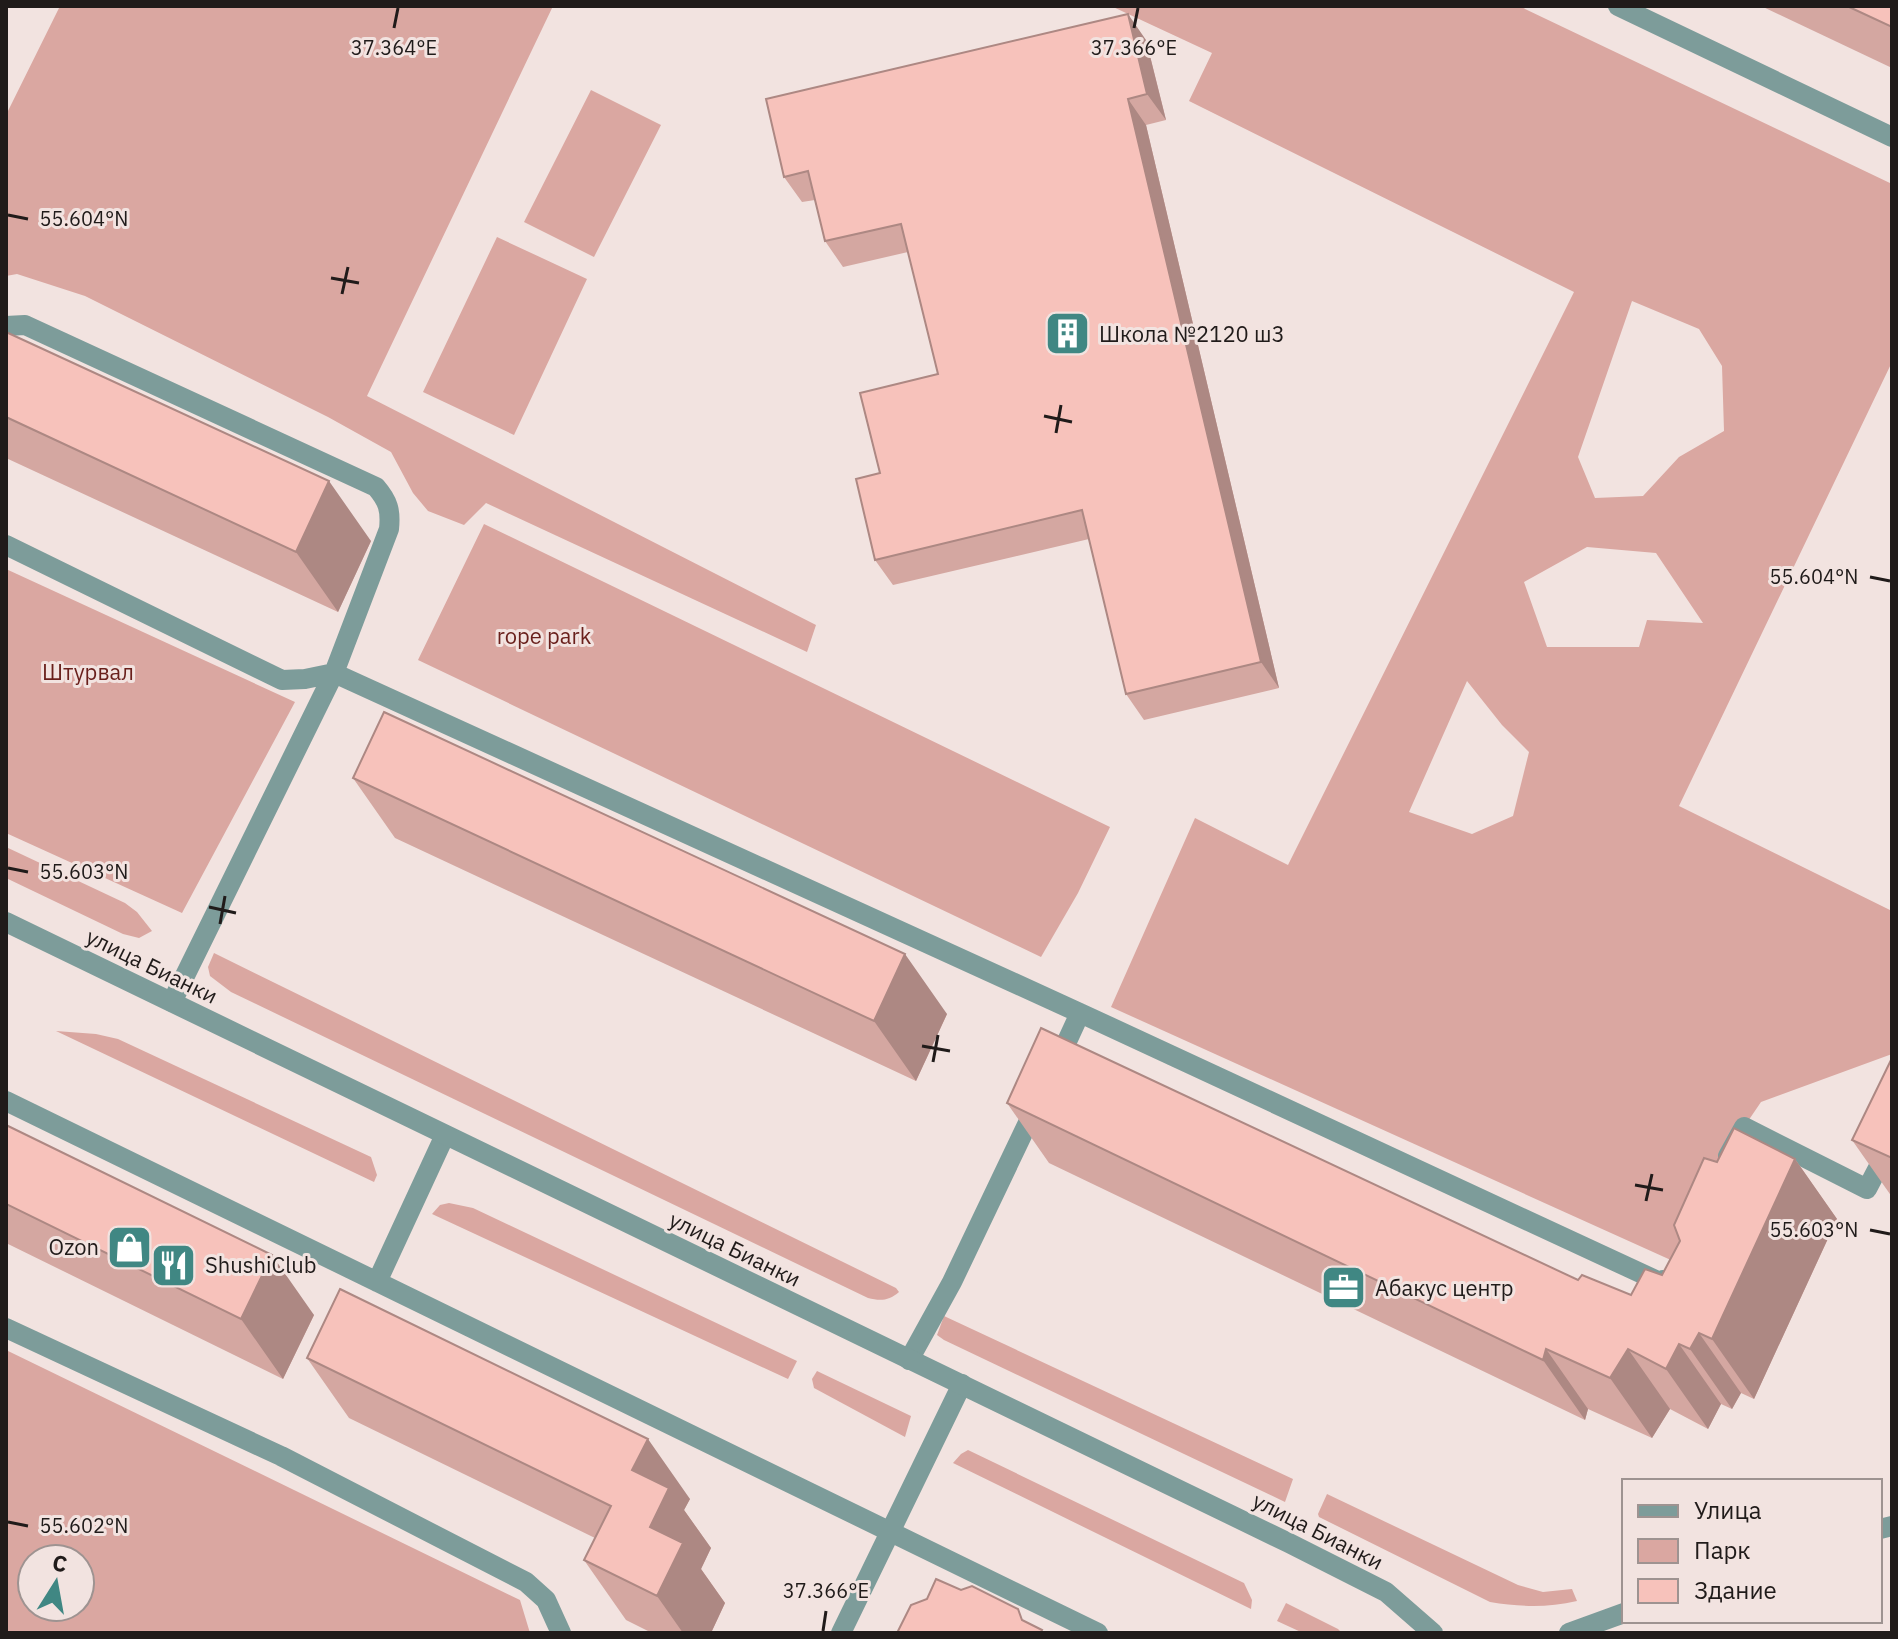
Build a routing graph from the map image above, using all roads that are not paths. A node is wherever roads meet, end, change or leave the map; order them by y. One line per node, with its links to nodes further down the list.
1 (1618, 6): 2 (street)
2 (1892, 137)
3 (6, 326): 5 (street)
4 (6, 545): 5 (street)
5 (334, 673): 7 (street); 8 (street)
6 (6, 922): 7 (street, улица Бианки)
7 (172, 1002): 10 (street, улица Бианки)
8 (1080, 1013): 13 (street); 16 (street)
9 (6, 1101): 14 (street)
10 (445, 1135): 14 (street); 16 (street, улица Бианки)
11 (1892, 1141): 12 (street)
12 (1716, 1180)
13 (1673, 1261)
14 (377, 1282): 18 (street)
15 (6, 1328): 20 (street)
16 (909, 1360): 17 (street, улица Бианки)
17 (962, 1384): 18 (street); 23 (street, улица Бианки)
18 (890, 1532): 21 (street); 22 (street)
19 (1622, 1614): 24 (street)
20 (561, 1633)
21 (841, 1633)
22 (1098, 1633)
23 (1433, 1633)
24 (1569, 1633)

